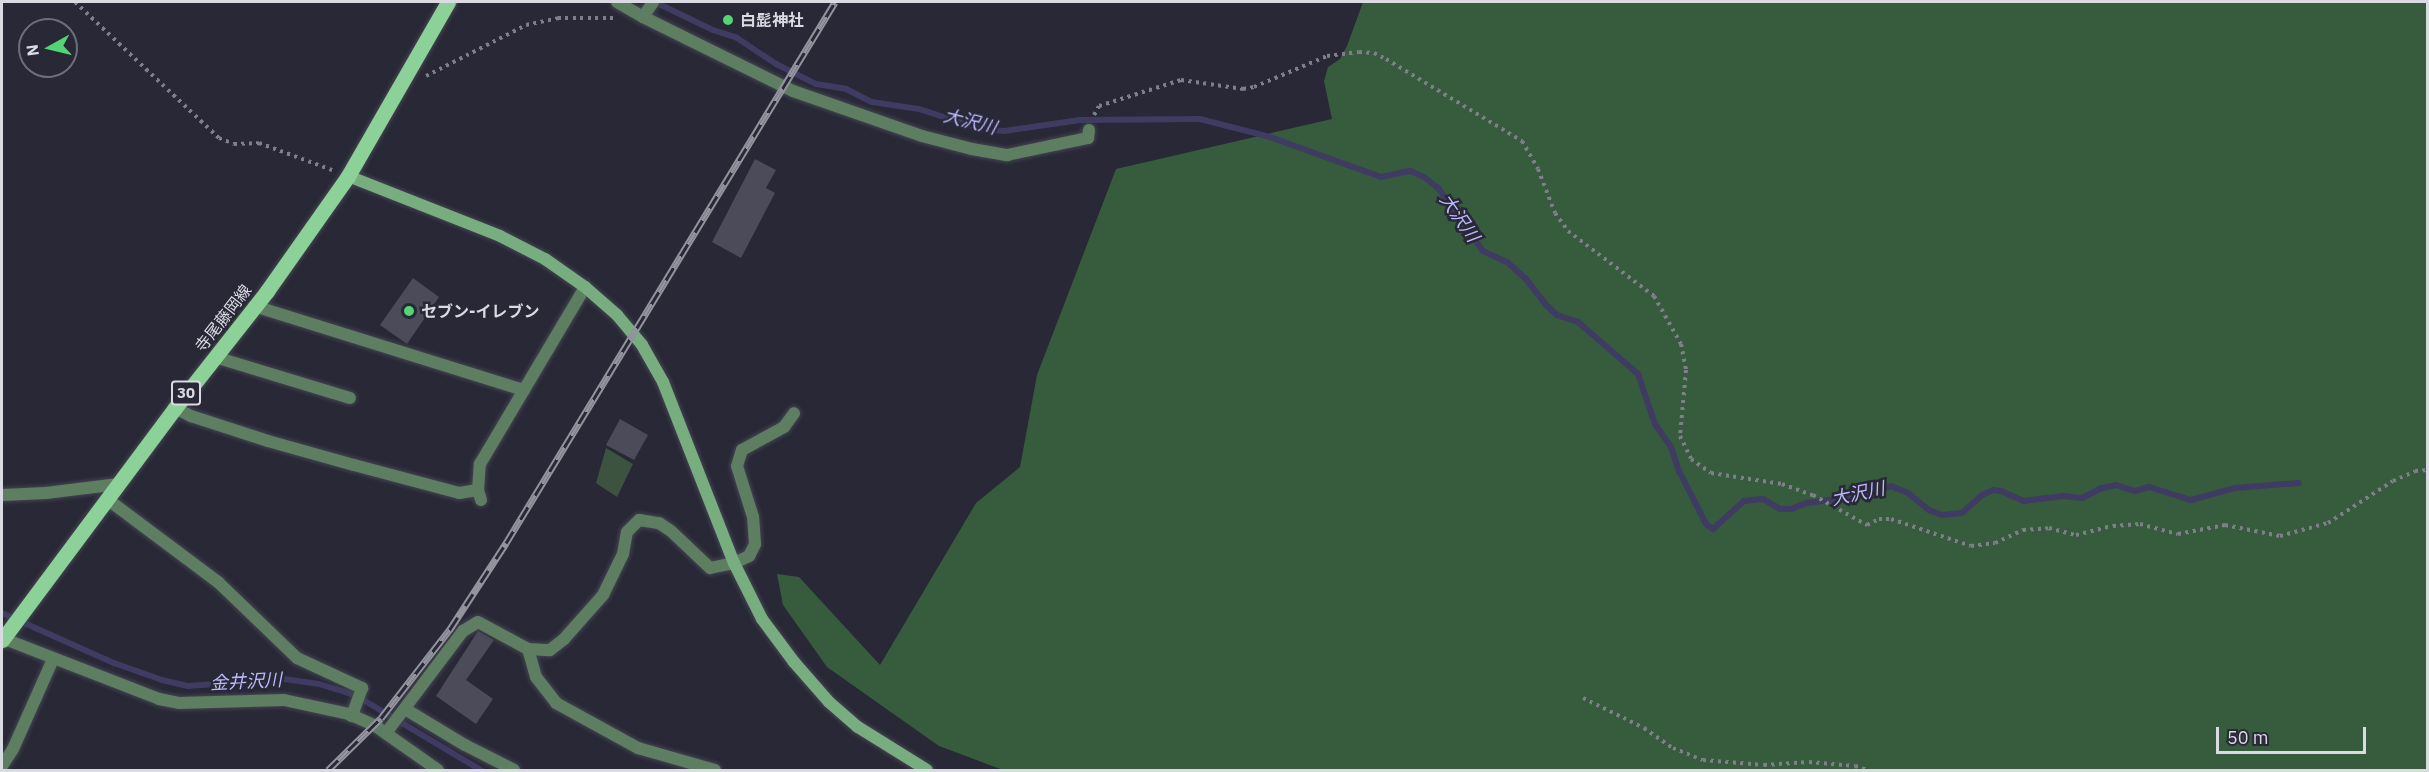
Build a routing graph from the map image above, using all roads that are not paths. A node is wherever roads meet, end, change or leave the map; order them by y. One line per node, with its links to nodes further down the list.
1 (448, 2): 6 (main road, 寺尾藤岡線 / 30)
2 (617, 2): 4 (street)
3 (653, 2): 4 (street)
4 (643, 17): 5 (street)
5 (1089, 129)
6 (348, 176): 7 (street); 8 (main road, 寺尾藤岡線 / 30)
7 (585, 288): 10 (street); 17 (street)
8 (254, 306): 9 (main road, 寺尾藤岡線 / 30); 10 (street)
9 (215, 357): 11 (street); 12 (main road, 寺尾藤岡線 / 30)
10 (524, 390): 12 (street)
11 (350, 398)
12 (175, 408): 14 (main road, 寺尾藤岡線 / 30)
13 (794, 413): 17 (street)
14 (118, 484): 15 (street); 16 (main road, 寺尾藤岡線 / 30)
15 (2, 495)
16 (107, 499): 18 (main road, 寺尾藤岡線 / 30); 22 (street)
17 (734, 563): 19 (street); 28 (street)
18 (4, 636): 20 (street)
19 (528, 649): 21 (street); 27 (street)
20 (53, 658): 22 (street); 24 (street)
21 (403, 712): 23 (street); 26 (street)
22 (352, 715): 23 (street)
23 (388, 731): 25 (street)
24 (2, 766)
25 (438, 771)
26 (514, 771)
27 (715, 771)
28 (927, 771)

